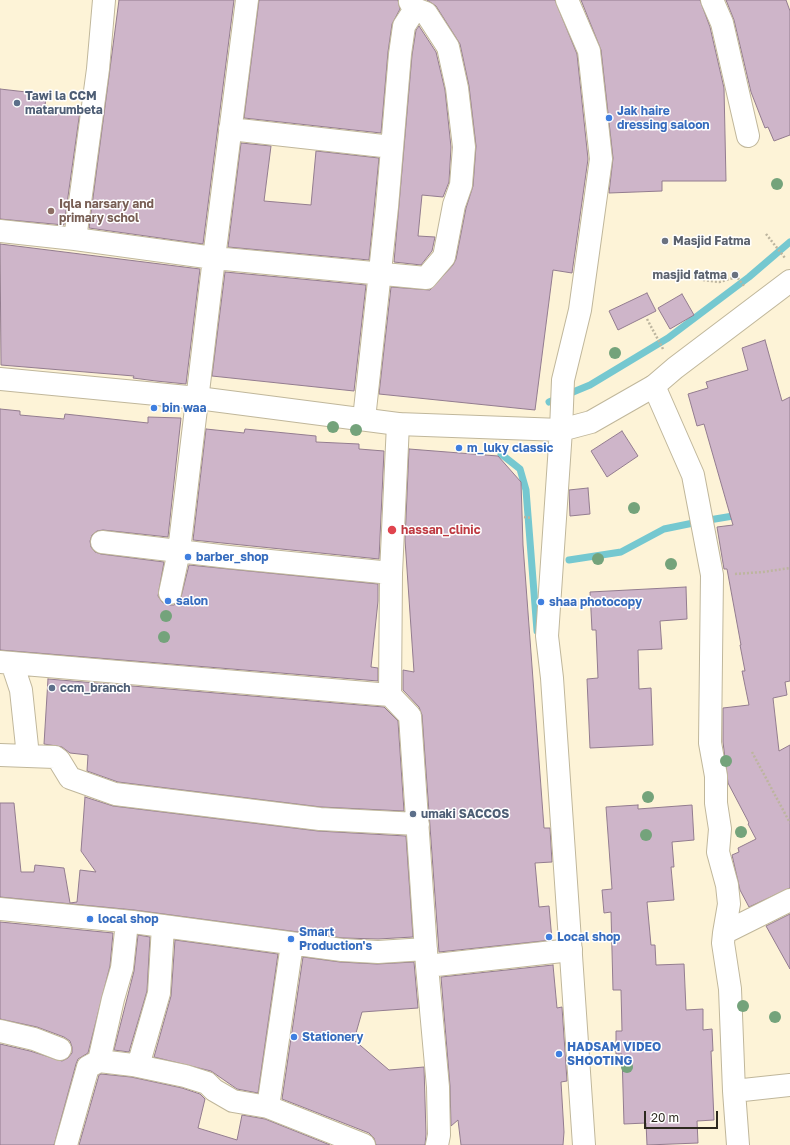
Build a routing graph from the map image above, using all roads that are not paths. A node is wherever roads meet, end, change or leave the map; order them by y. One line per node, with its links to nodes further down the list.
1 (104, 0): 10 (street)
2 (247, 0): 6 (street)
3 (567, 0): 18 (street)
4 (712, 0): 7 (street)
5 (413, 4): 8 (street); 12 (street)
6 (230, 129): 8 (street); 11 (street)
7 (748, 136)
8 (392, 147): 12 (street)
9 (0, 231): 10 (street)
10 (75, 239): 11 (street)
11 (214, 258): 12 (street); 16 (street)
12 (380, 274): 17 (street)
13 (790, 281): 15 (street)
14 (0, 379): 16 (street)
15 (654, 386): 18 (street); 33 (street)
16 (198, 398): 17 (street); 21 (street)
17 (364, 420): 19 (street)
18 (561, 423): 19 (street); 35 (street)
19 (398, 424): 22 (street)
20 (102, 542): 21 (street)
21 (179, 551): 22 (street); 23 (street)
22 (391, 573): 25 (street)
23 (170, 593)
24 (6, 662): 25 (street); 27 (street)
25 (390, 695): 28 (street)
26 (0, 755): 27 (street)
27 (28, 756): 28 (street)
28 (418, 824): 36 (street)
29 (790, 900): 33 (street)
30 (0, 909): 31 (street)
31 (127, 922): 32 (street); 39 (street)
32 (163, 926): 34 (street); 40 (street)
33 (724, 933): 42 (street)
34 (292, 944): 36 (street); 43 (street)
35 (571, 950): 36 (street); 47 (street)
36 (426, 957): 46 (street)
37 (0, 1031): 38 (street)
38 (60, 1049)
39 (99, 1061): 40 (street); 44 (street)
40 (138, 1066): 43 (street)
41 (790, 1085): 42 (street)
42 (734, 1091): 48 (street)
43 (268, 1107): 45 (street)
44 (66, 1145)
45 (364, 1145)
46 (437, 1145)
47 (584, 1145)
48 (738, 1145)

